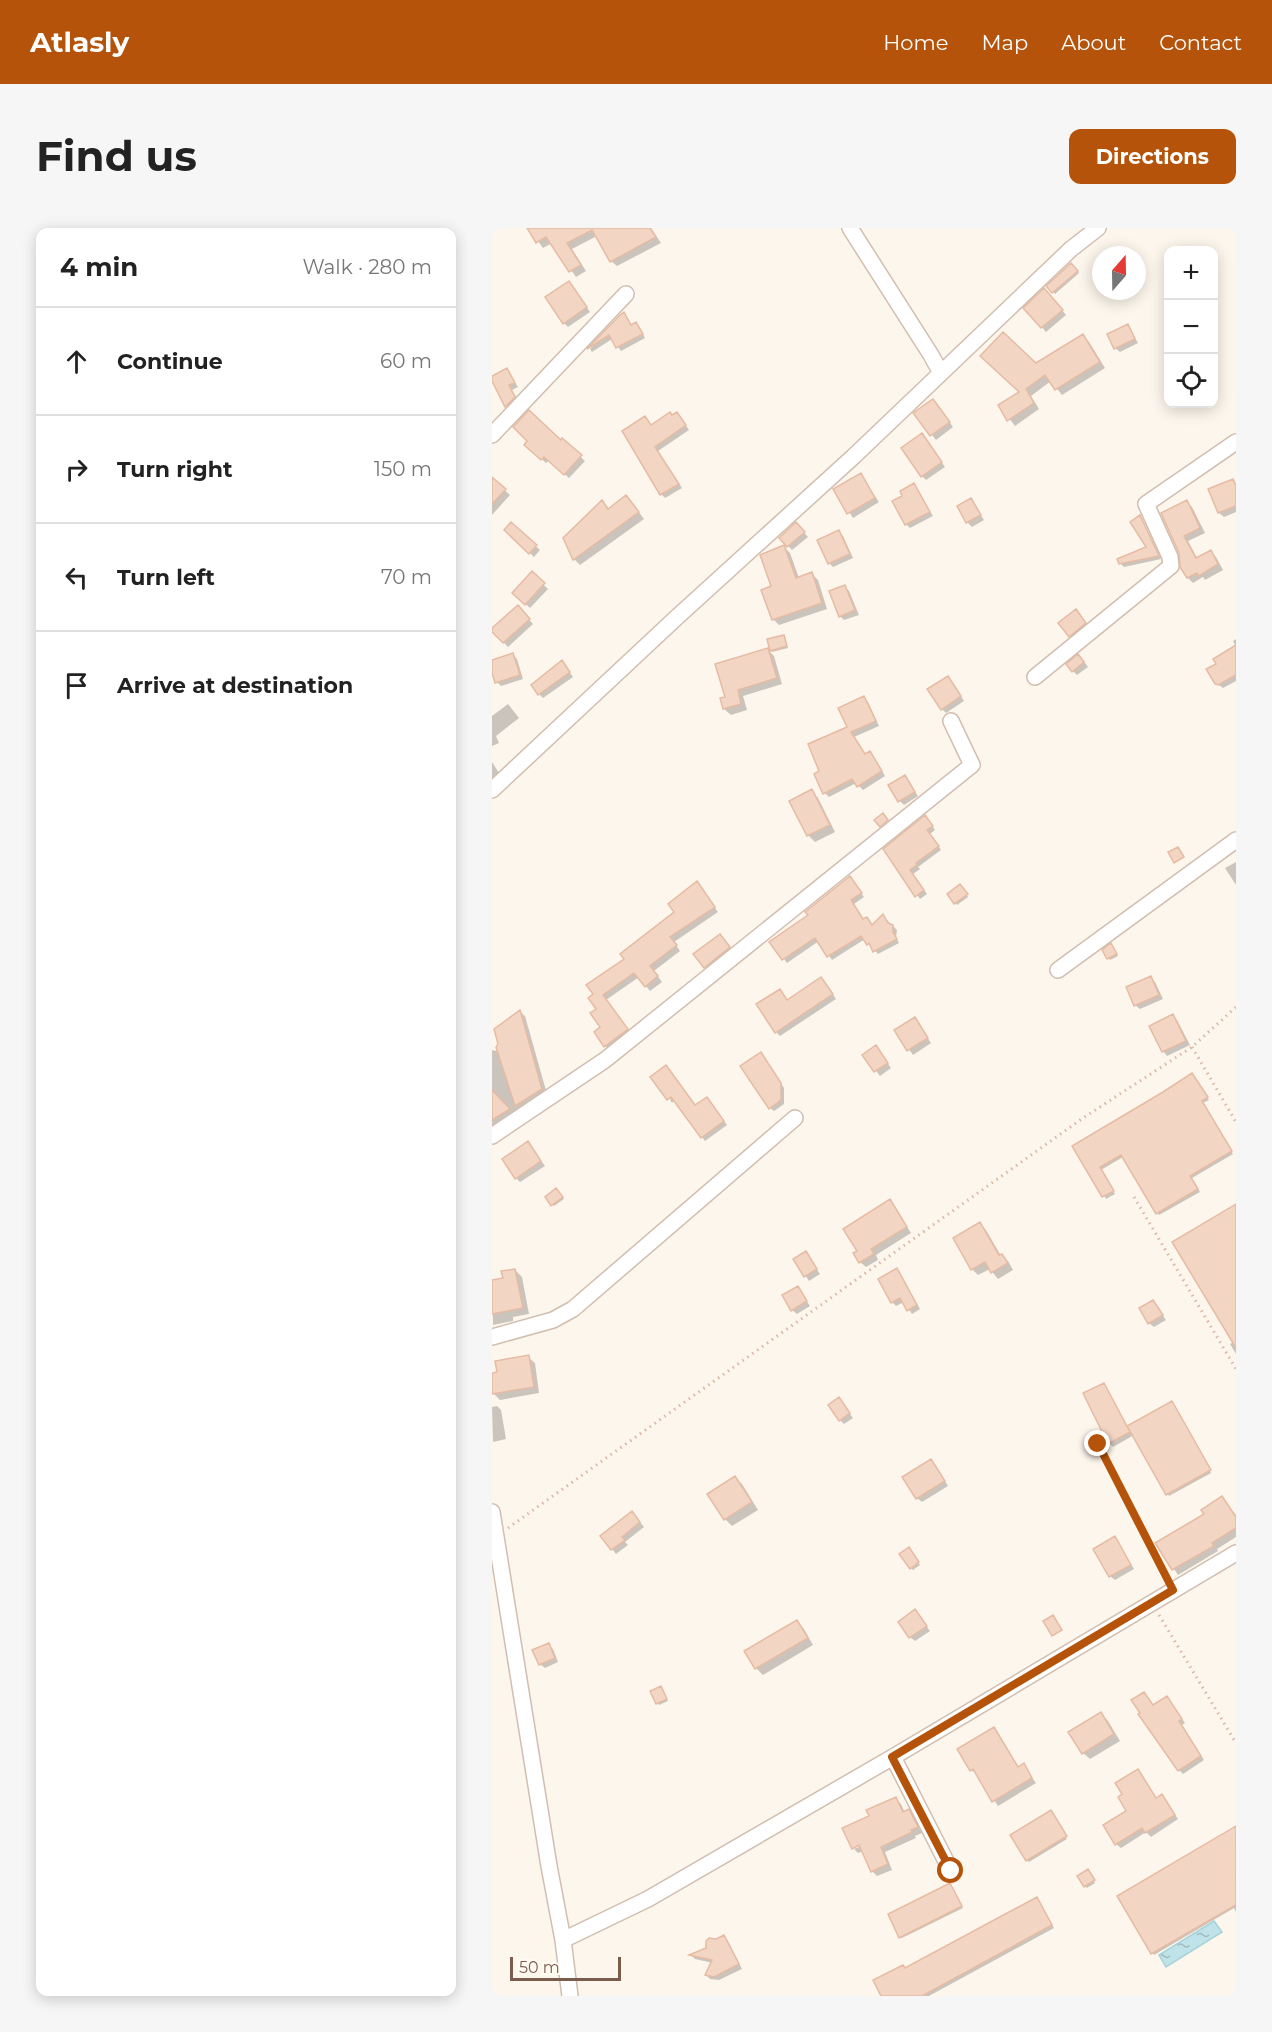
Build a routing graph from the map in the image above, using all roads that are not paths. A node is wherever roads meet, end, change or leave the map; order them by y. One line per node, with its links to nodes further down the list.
1 (850, 228): 4 (street)
2 (1098, 228): 4 (street)
3 (626, 294): 5 (street)
4 (941, 374): 9 (street)
5 (492, 435)
6 (1236, 442): 7 (street)
7 (1035, 677)
8 (951, 721): 13 (street)
9 (492, 790)
10 (1236, 840): 11 (street)
11 (1058, 970)
12 (795, 1118): 14 (street)
13 (492, 1136)
14 (492, 1337)
15 (492, 1512): 19 (street)
16 (1236, 1553): 17 (street)
17 (892, 1757): 18 (street); 19 (street)
18 (951, 1871)
19 (563, 1940): 20 (street)
20 (570, 1996)

